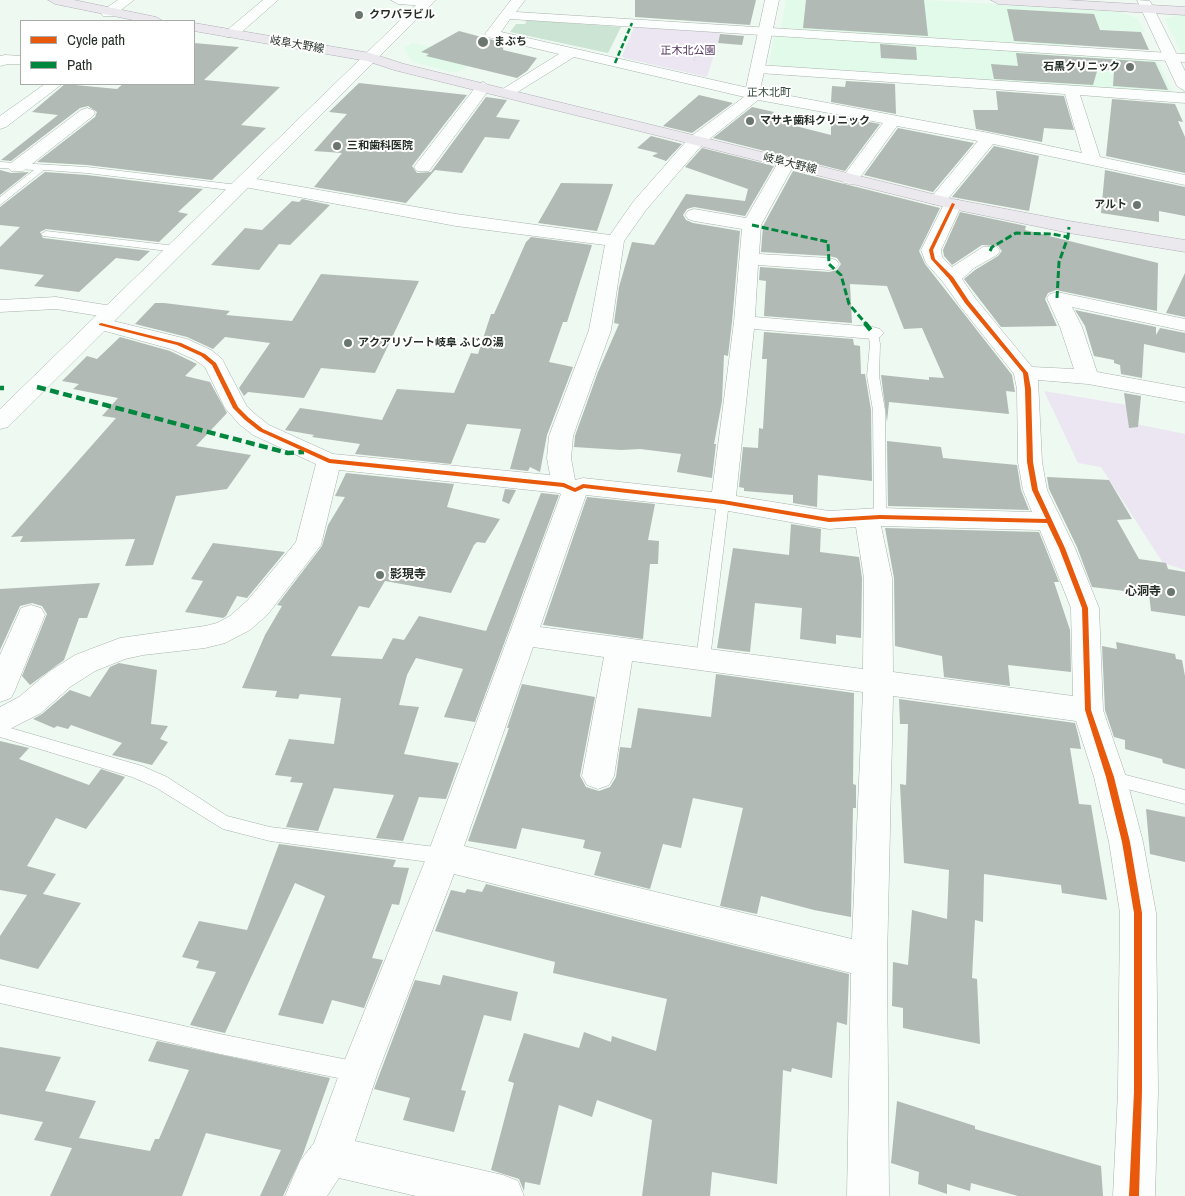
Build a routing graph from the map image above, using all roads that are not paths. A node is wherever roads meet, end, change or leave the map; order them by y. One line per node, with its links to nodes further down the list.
1 (127, 0): 13 (street)
2 (271, 0): 20 (street)
3 (398, 0): 9 (street)
4 (518, 0): 14 (street)
5 (772, 0): 18 (street)
6 (998, 0): 11 (main road)
7 (1118, 0): 11 (main road)
8 (49, 1): 13 (main road); 15 (main road)
9 (428, 1): 23 (street)
10 (1185, 4): 11 (main road)
11 (1145, 5): 12 (main road); 22 (street)
12 (1185, 11)
13 (108, 13): 16 (main road)
14 (506, 15): 18 (street); 21 (street)
15 (124, 20)
16 (150, 20)
17 (195, 27): 20 (main road, 岐阜大野線)
18 (766, 31): 22 (street); 26 (street)
19 (195, 33): 23 (main road, 岐阜大野線)
20 (231, 34): 23 (main road, 岐阜大野線)
21 (570, 53): 31 (street); 32 (street)
22 (1178, 58): 28 (street)
23 (367, 59): 29 (main road, 岐阜大野線); 49 (street)
24 (20, 60): 25 (street)
25 (0, 62)
26 (759, 68): 30 (street); 32 (street)
27 (53, 85): 35 (street)
28 (1185, 86)
29 (483, 87): 31 (main road, 岐阜大野線); 46 (street)
30 (1070, 90): 33 (street); 41 (street)
31 (506, 92): 40 (main road, 岐阜大野線)
32 (753, 94): 37 (street); 40 (street)
33 (1185, 98)
34 (0, 104): 35 (street)
35 (23, 107): 38 (street)
36 (87, 113): 44 (street)
37 (893, 120): 39 (street); 47 (street)
38 (0, 124)
39 (989, 138): 41 (street); 51 (street)
40 (696, 141): 42 (main road, 岐阜大野線); 55 (street)
41 (1093, 160): 48 (street)
42 (786, 163): 47 (main road, 岐阜大野線); 53 (street)
43 (0, 166): 44 (lane)
44 (17, 166): 45 (lane)
45 (42, 167): 49 (lane); 50 (lane)
46 (423, 167)
47 (850, 179): 51 (main road, 岐阜大野線)
48 (1185, 180)
49 (242, 185): 55 (street); 57 (street)
50 (0, 202)
51 (945, 202): 56 (main road, 岐阜大野線); 61 (street)
52 (694, 214): 53 (street)
53 (752, 225): 59 (street)
54 (46, 234): 57 (lane)
55 (615, 241): 72 (street)
56 (1185, 246)
57 (176, 249): 63 (street)
58 (990, 251): 61 (street)
59 (750, 258): 60 (street); 64 (street)
60 (829, 264)
61 (951, 278): 67 (street)
62 (0, 306): 63 (street)
63 (106, 318): 70 (street); 71 (street)
64 (744, 322): 66 (street); 73 (street)
65 (1185, 325): 68 (street)
66 (873, 332): 74 (lane)
67 (1025, 373): 68 (street); 75 (street)
68 (1088, 377): 69 (street)
69 (1185, 395)
70 (0, 422)
71 (329, 461): 72 (street); 83 (street)
72 (570, 488): 73 (street); 77 (street)
73 (723, 502): 74 (street); 79 (lane)
74 (874, 518): 75 (street); 80 (street)
75 (1049, 522): 82 (street)
76 (31, 615): 81 (street)
77 (522, 635): 78 (street); 88 (street)
78 (620, 648): 79 (street); 85 (street)
79 (703, 659): 80 (street)
80 (878, 683): 82 (street); 89 (street)
81 (0, 690)
82 (1088, 710): 86 (street)
83 (0, 722)
84 (0, 731): 88 (lane)
85 (598, 776)
86 (1110, 777): 87 (lane); 96 (street)
87 (1185, 797)
88 (444, 856): 89 (street); 91 (street)
89 (869, 960): 95 (street)
90 (0, 994): 91 (lane)
91 (359, 1072): 92 (street)
92 (330, 1155): 93 (street); 94 (street)
93 (306, 1196)
94 (503, 1196)
95 (868, 1196)
96 (1134, 1196)

